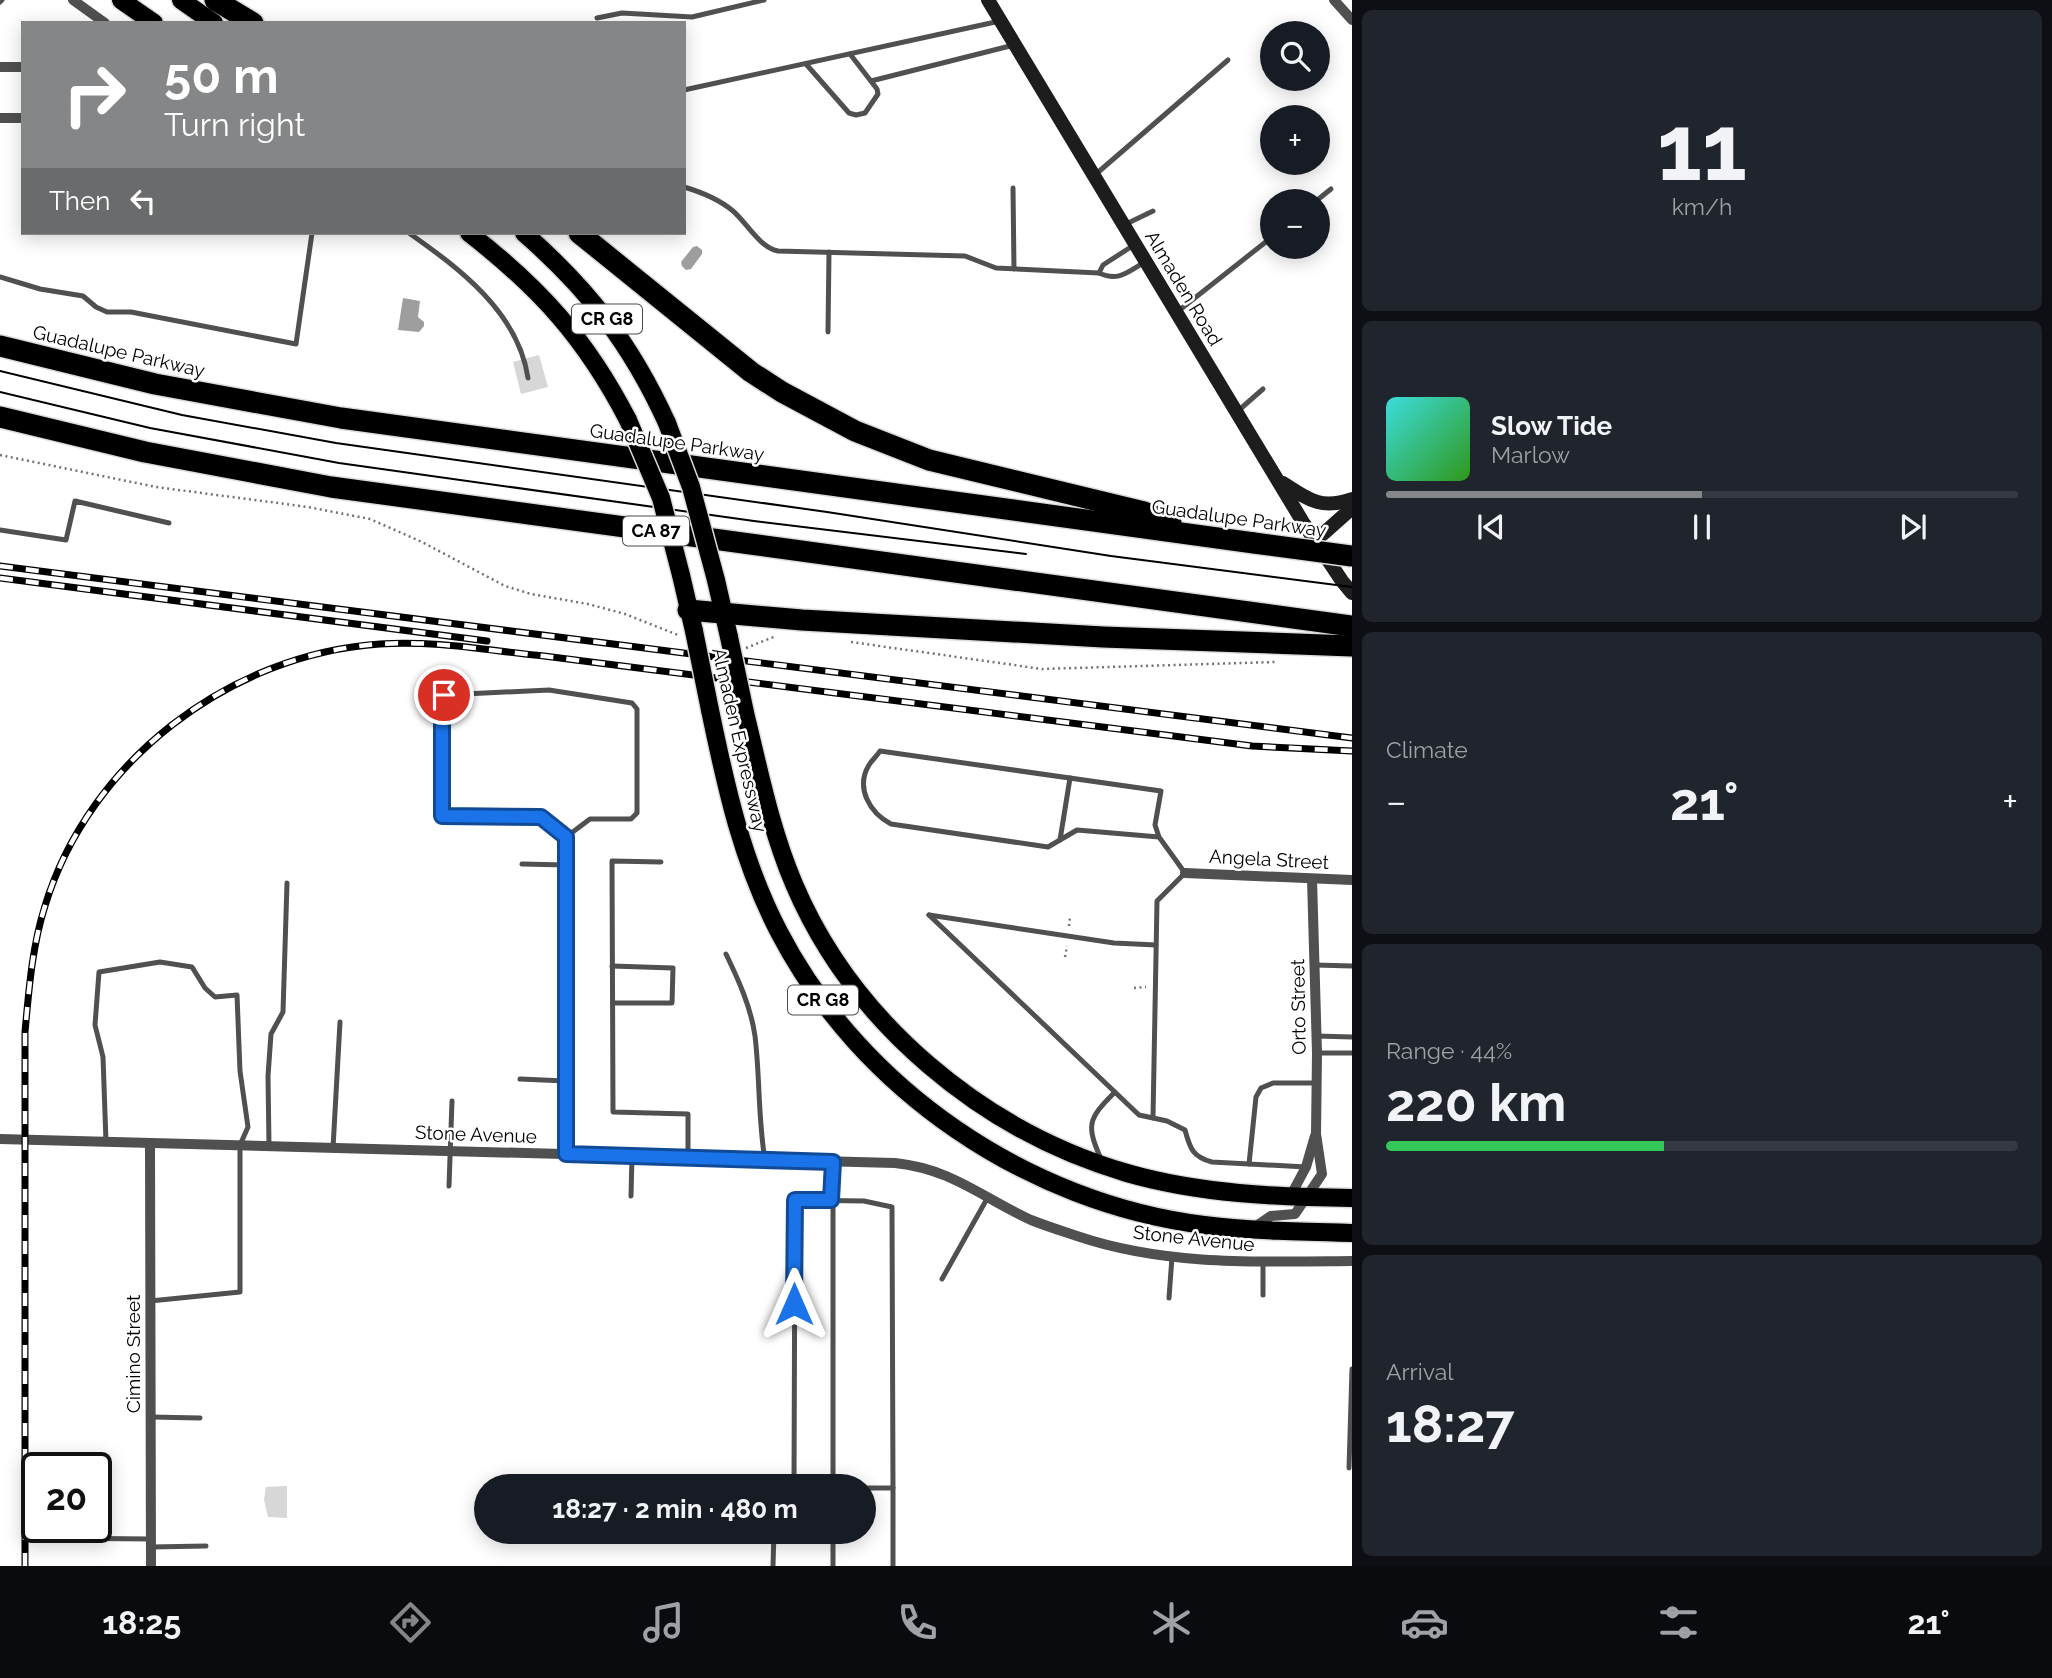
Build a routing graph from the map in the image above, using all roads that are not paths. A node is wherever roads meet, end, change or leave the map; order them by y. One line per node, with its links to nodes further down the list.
1 (73, 0): 10 (street)
2 (121, 0): 11 (main road)
3 (181, 0): 12 (main road)
4 (215, 0): 13 (highway)
5 (764, 0): 8 (lane)
6 (988, 0): 14 (street, Almaden Road)
7 (1334, 0): 9 (street)
8 (597, 18)
9 (1352, 20)
10 (102, 21)
11 (151, 21)
12 (211, 21)
13 (250, 21)
14 (1000, 21): 15 (street, Almaden Road); 16 (lane)
15 (1015, 44): 21 (lane); 25 (street, Almaden Road)
16 (850, 54): 18 (lane); 21 (lane)
17 (1228, 60): 25 (lane)
18 (806, 64): 21 (lane); 22 (lane)
19 (0, 67): 20 (street)
20 (21, 67)
21 (871, 80)
22 (686, 90)
23 (0, 118): 24 (street)
24 (21, 118)
25 (1094, 176): 29 (street, Almaden Road)
26 (686, 188): 37 (lane)
27 (1013, 188): 39 (lane)
28 (1153, 211): 29 (lane)
29 (1124, 226): 35 (street, Almaden Road)
30 (312, 235): 41 (lane)
31 (412, 235): 45 (lane)
32 (471, 235): 58 (main road, Almaden Expressway / CR G8, bridge)
33 (526, 235): 59 (main road, Almaden Expressway / CR G8, bridge)
34 (581, 235): 54 (highway)
35 (1135, 245): 38 (street, Almaden Road); 40 (lane)
36 (1260, 246): 42 (lane)
37 (829, 252): 39 (lane); 43 (lane)
38 (1146, 262): 40 (lane); 42 (street, Almaden Road)
39 (1014, 269): 40 (lane)
40 (1099, 273)
41 (0, 277)
42 (1177, 312): 47 (street, Almaden Road)
43 (828, 332)
44 (0, 345): 54 (highway, Guadalupe Parkway)
45 (528, 378)
46 (1263, 389): 47 (lane)
47 (1237, 411): 49 (street, Almaden Road)
48 (0, 417): 60 (highway, CA 87)
49 (1278, 480): 50 (street); 55 (street, Almaden Road)
50 (1352, 499)
51 (1352, 508): 55 (street)
52 (169, 523): 53 (lane)
53 (0, 530)
54 (1184, 533): 56 (highway, Guadalupe Parkway, bridge)
55 (1315, 541): 57 (street, Almaden Road)
56 (1352, 556)
57 (1352, 593)
58 (688, 610): 59 (highway); 112 (main road, Almaden Expressway / CR G8, bridge)
59 (724, 615): 61 (highway); 104 (main road, Almaden Expressway / CR G8, bridge)
60 (1352, 626)
61 (1345, 646)
62 (1070, 778): 64 (lane); 65 (lane); 65 (lane)
63 (566, 837): 63 (lane); 68 (street)
64 (1159, 838): 65 (lane); 69 (lane)
65 (1060, 840)
66 (661, 862): 76 (lane)
67 (522, 864): 68 (lane)
68 (566, 865): 85 (street)
69 (1185, 873): 70 (street, Angela Street); 73 (lane)
70 (1312, 879): 71 (street, Angela Street); 75 (street, Orto Street)
71 (1352, 880)
72 (287, 883): 95 (lane)
73 (1156, 945): 87 (lane); 89 (lane)
74 (726, 954): 101 (lane)
75 (1315, 965): 77 (lane); 80 (street, Orto Street)
76 (612, 966): 78 (lane); 78 (lane)
77 (1352, 966)
78 (612, 1003): 100 (lane)
79 (340, 1022): 96 (lane)
80 (1316, 1036): 81 (lane); 82 (street, Orto Street)
81 (1352, 1037)
82 (1317, 1053): 83 (lane); 86 (street, Orto Street)
83 (1352, 1053)
84 (520, 1079): 85 (lane)
85 (566, 1081): 98 (street)
86 (1317, 1083): 90 (street, Orto Street); 103 (lane)
87 (1114, 1093): 89 (lane); 104 (lane)
88 (452, 1101): 97 (lane)
89 (1153, 1118): 103 (lane)
90 (1316, 1133): 105 (street, Orto Street); 108 (street, Orto Street)
91 (0, 1139): 92 (street, Stone Avenue)
92 (106, 1142): 93 (street, Stone Avenue); 94 (lane)
93 (150, 1143): 94 (street, Stone Avenue); 120 (street, Cimino Street)
94 (240, 1145): 95 (street, Stone Avenue); 120 (lane)
95 (269, 1146): 96 (street, Stone Avenue)
96 (333, 1148): 97 (street, Stone Avenue)
97 (449, 1151): 98 (street, Stone Avenue); 106 (lane)
98 (566, 1154): 99 (street, Stone Avenue)
99 (632, 1156): 100 (street, Stone Avenue); 107 (lane)
100 (688, 1158): 101 (street, Stone Avenue)
101 (765, 1160): 102 (street, Stone Avenue)
102 (833, 1162): 109 (street, Stone Avenue); 111 (lane)
103 (1249, 1164): 105 (lane)
104 (1104, 1166): 108 (main road, Almaden Expressway / CR G8)
105 (1306, 1167): 108 (street, Orto Street)
106 (449, 1186)
107 (631, 1196)
108 (1299, 1196): 110 (main road, Almaden Expressway / CR G8); 112 (street, Orto Street)
109 (988, 1197): 114 (street, Stone Avenue); 117 (lane)
110 (1352, 1198)
111 (831, 1200): 126 (lane); 127 (lane); 129 (lane)
112 (1252, 1229): 113 (main road, Almaden Expressway / CR G8)
113 (1352, 1233)
114 (1172, 1257): 116 (street, Stone Avenue); 119 (lane)
115 (1352, 1261): 116 (street, Stone Avenue)
116 (1264, 1262): 118 (lane)
117 (942, 1279)
118 (1263, 1295)
119 (1169, 1298)
120 (150, 1301): 123 (street, Cimino Street)
121 (1352, 1369): 122 (lane)
122 (1351, 1407): 125 (lane)
123 (151, 1417): 124 (lane); 131 (street, Cimino Street)
124 (200, 1418)
125 (1349, 1468)
126 (794, 1474)
127 (833, 1474)
128 (876, 1488): 129 (lane)
129 (893, 1488): 138 (lane)
130 (112, 1541): 131 (lane)
131 (151, 1543): 134 (lane); 135 (street, Cimino Street)
132 (774, 1544): 136 (lane)
133 (833, 1544): 137 (lane)
134 (206, 1546)
135 (151, 1566)
136 (774, 1566)
137 (834, 1566)
138 (892, 1566)

